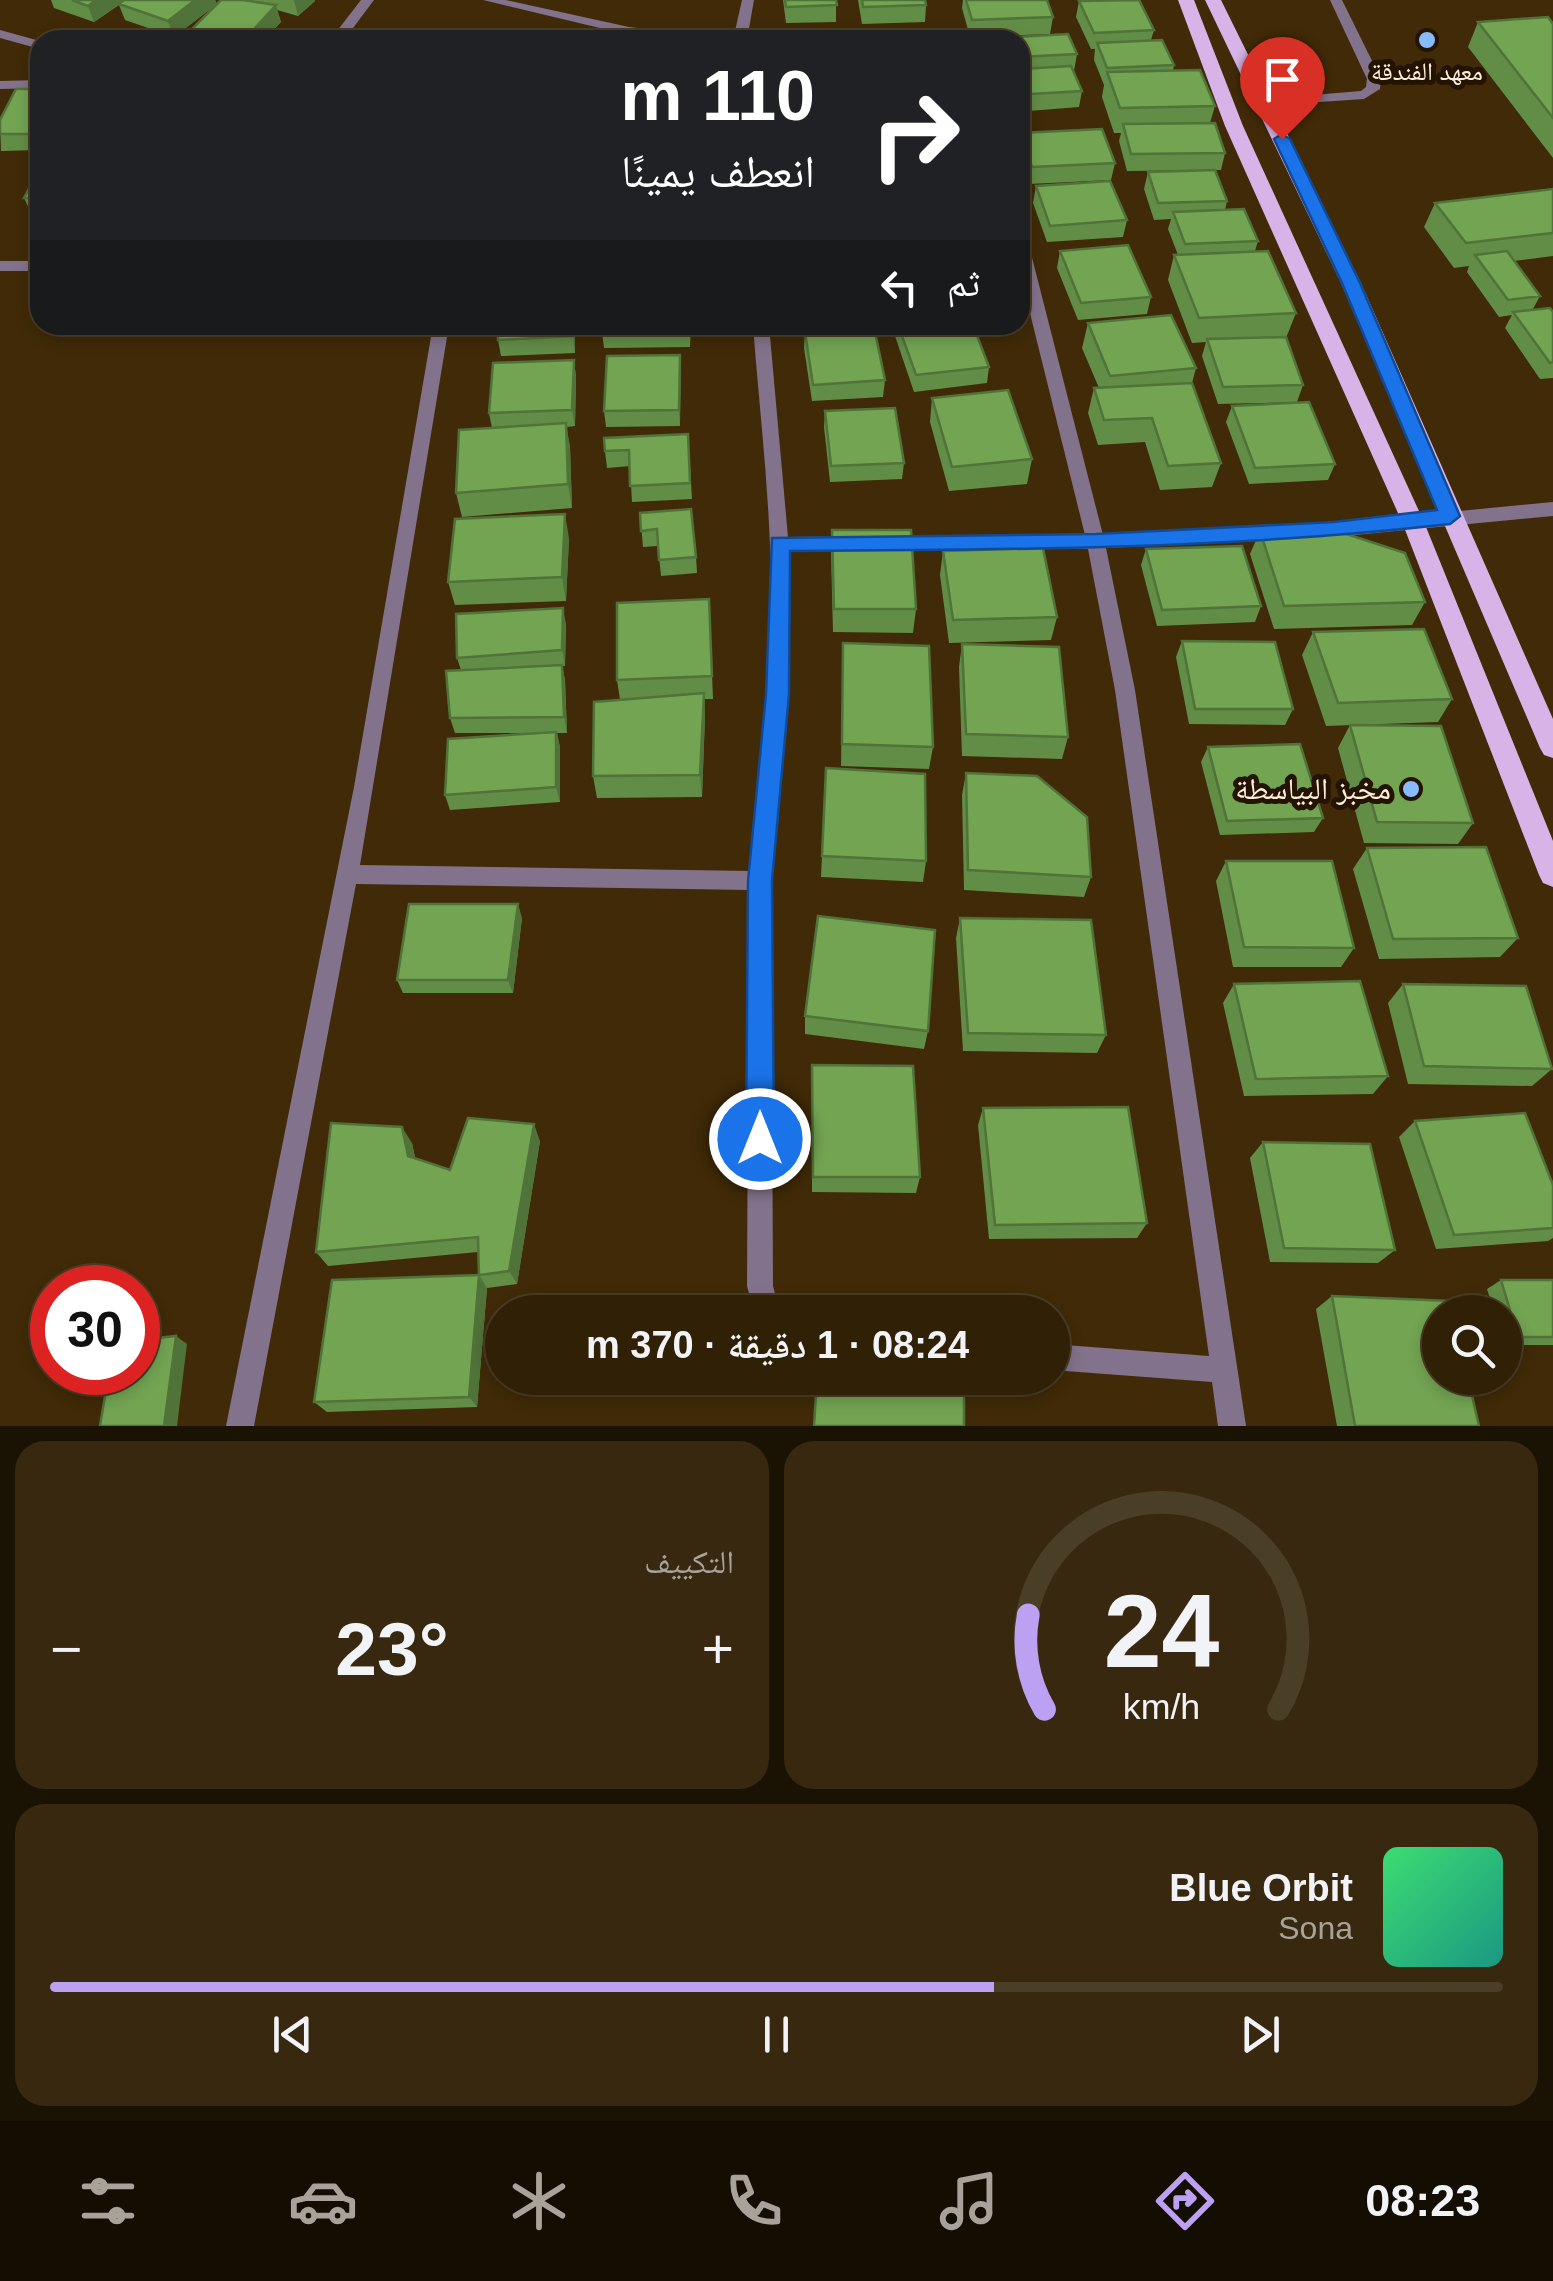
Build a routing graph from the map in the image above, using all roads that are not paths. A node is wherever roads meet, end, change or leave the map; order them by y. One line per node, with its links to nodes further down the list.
1 (368, 0): 7 (street)
2 (489, 0): 8 (street)
3 (748, 0): 9 (street)
4 (1186, 0): 22 (main road)
5 (1213, 0): 14 (main road)
6 (1336, 0): 14 (street)
7 (345, 30)
8 (620, 30)
9 (742, 30)
10 (0, 34): 11 (street)
11 (30, 42)
12 (30, 84): 13 (street)
13 (0, 85)
14 (1265, 103): 21 (main road)
15 (0, 266): 16 (street)
16 (30, 266)
17 (1030, 281): 23 (street)
18 (439, 335): 26 (street)
19 (761, 335): 24 (street)
20 (1553, 509): 21 (street)
21 (1450, 516): 22 (street); 25 (main road)
22 (1413, 522): 23 (street); 27 (main road)
23 (1096, 542): 24 (street); 31 (street)
24 (780, 544): 28 (street)
25 (1553, 748)
26 (346, 874): 28 (street); 32 (street)
27 (1553, 875)
28 (760, 881): 29 (street)
29 (762, 1295)
30 (1070, 1358): 31 (street)
31 (1223, 1370): 33 (street)
32 (240, 1426)
33 (1232, 1426)

